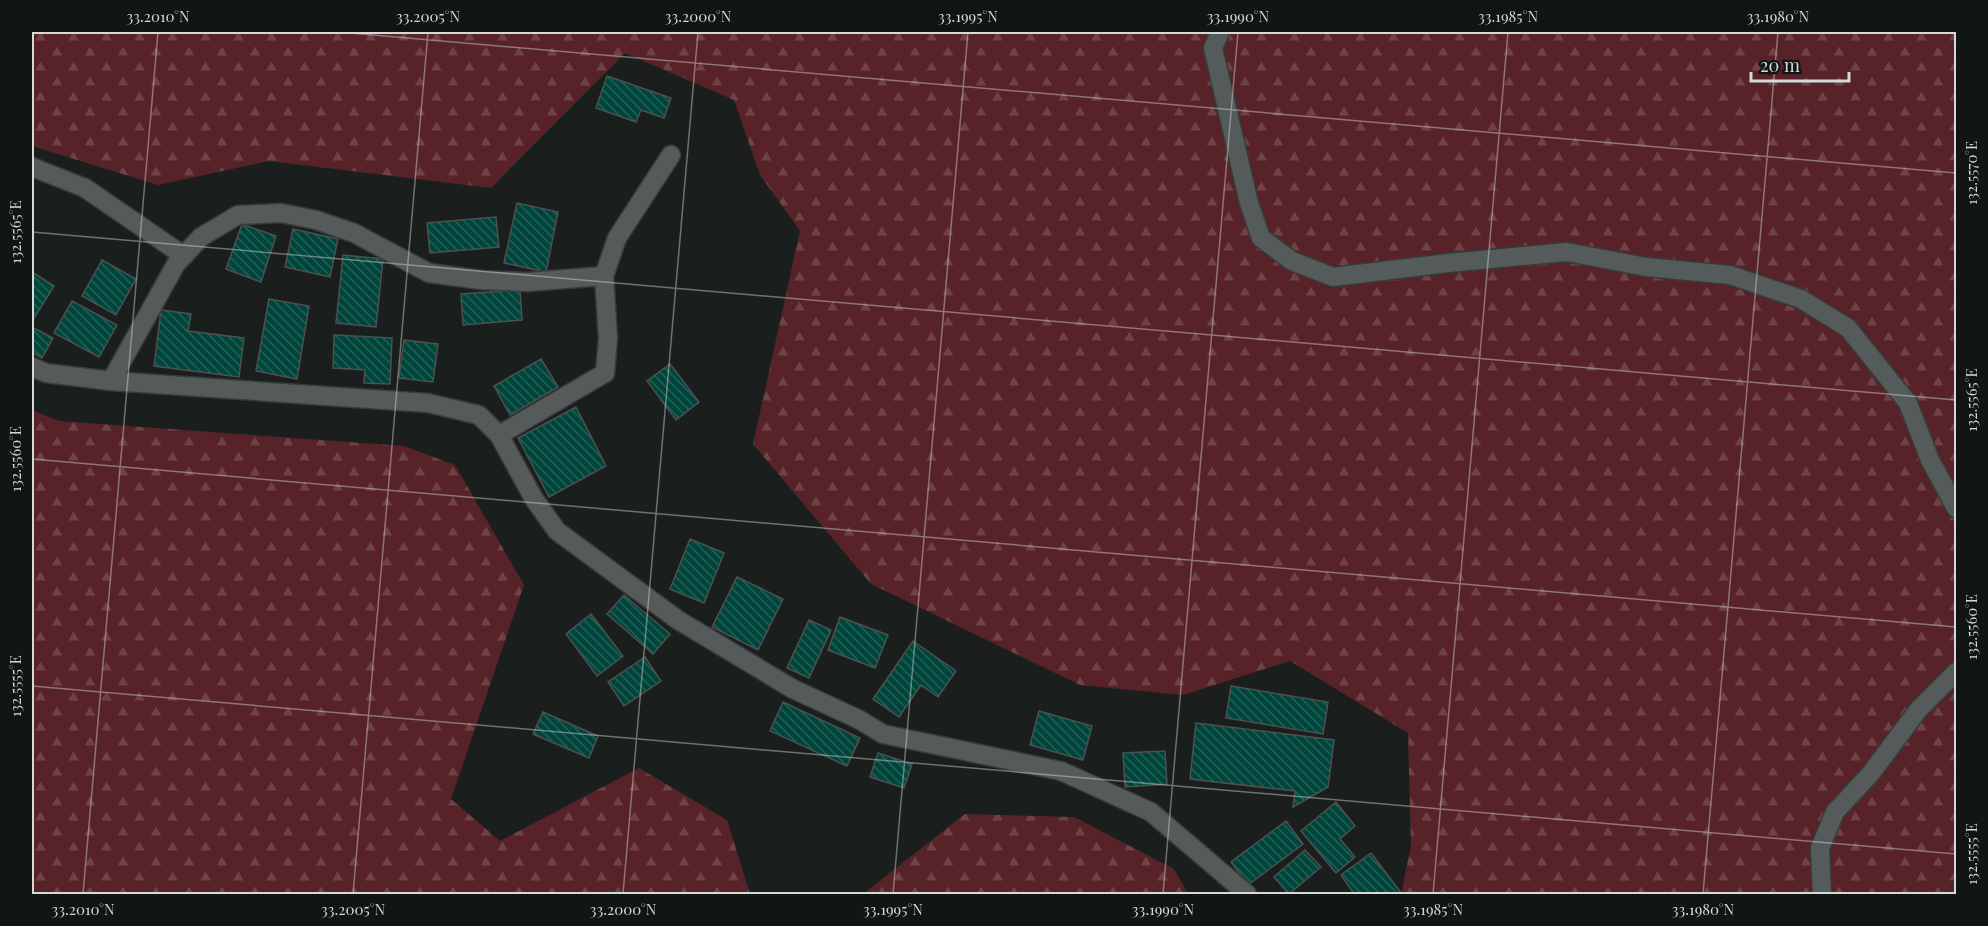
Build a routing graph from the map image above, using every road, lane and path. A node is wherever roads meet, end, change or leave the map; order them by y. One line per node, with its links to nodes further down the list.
1 (1220, 32): 9 (street)
2 (671, 155): 5 (street)
3 (32, 167): 4 (street)
4 (184, 256): 5 (street); 7 (street)
5 (604, 276): 8 (street)
6 (32, 367): 7 (street)
7 (111, 381): 8 (street)
8 (499, 435): 11 (street)
9 (1956, 508)
10 (1956, 672): 12 (street)
11 (1246, 894)
12 (1822, 894)

